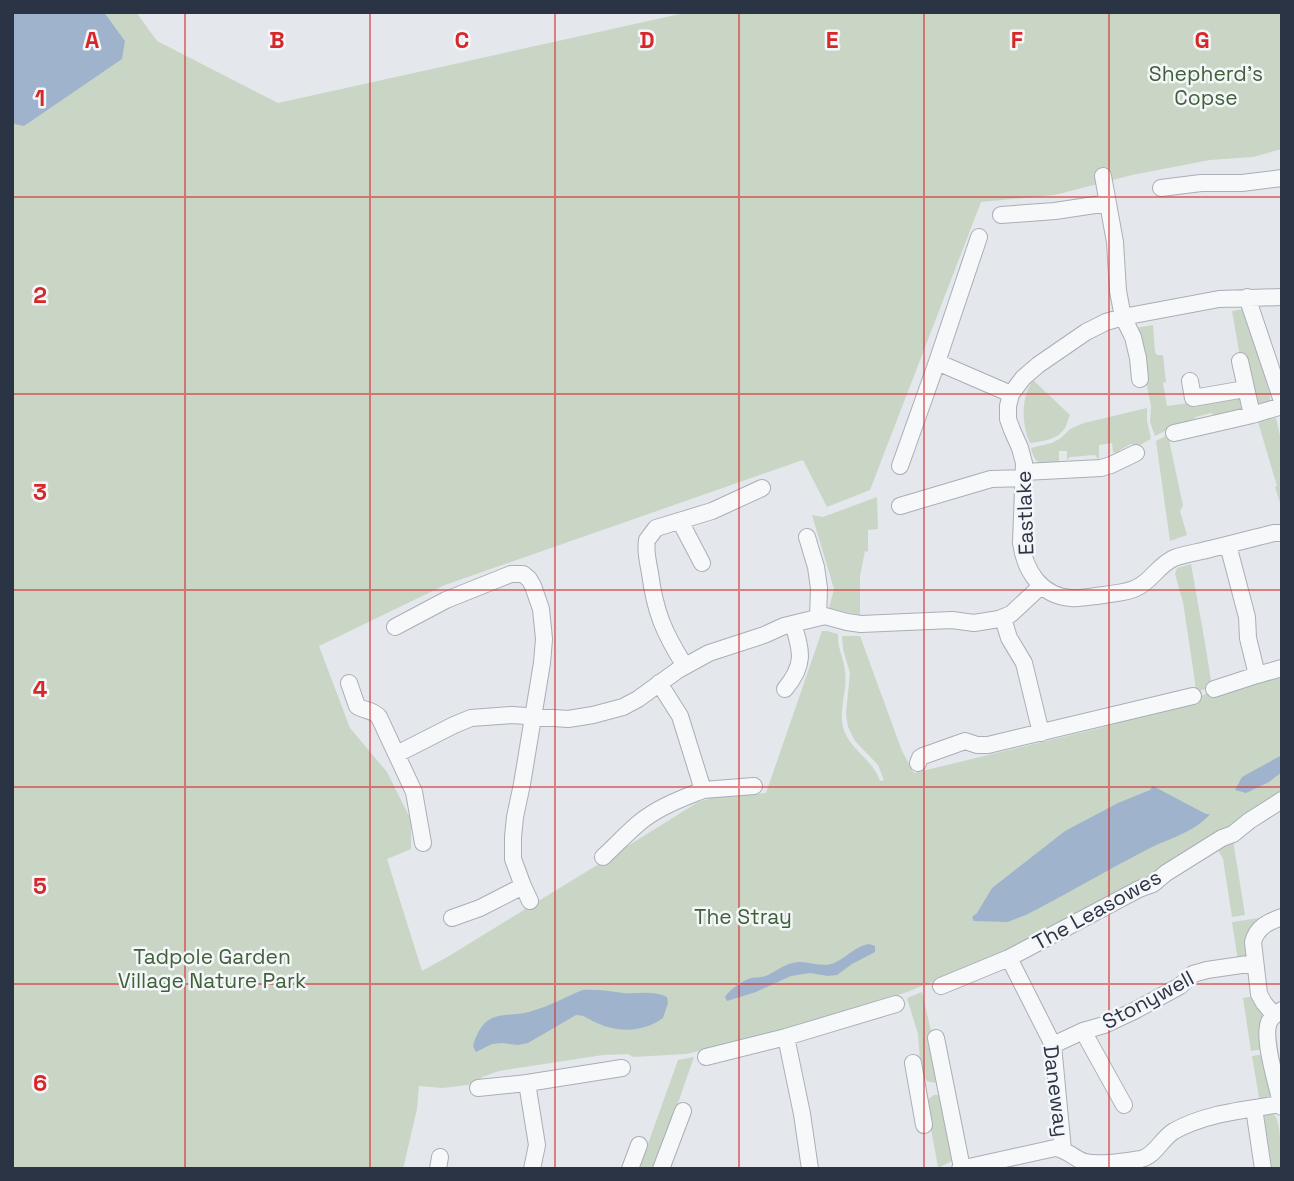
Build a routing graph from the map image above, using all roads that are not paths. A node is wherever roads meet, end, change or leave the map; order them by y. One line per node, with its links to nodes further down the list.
1 (1103, 176): 4 (street)
2 (1282, 178): 3 (street)
3 (1161, 188)
4 (1108, 203): 5 (street); 9 (street)
5 (1001, 215)
6 (979, 237): 11 (street)
7 (1282, 297): 8 (street)
8 (1247, 298): 9 (street); 16 (street)
9 (1124, 317): 12 (street); 15 (street)
10 (1240, 361): 14 (street)
11 (937, 362): 15 (street); 20 (street)
12 (1140, 379)
13 (1190, 381): 14 (street)
14 (1245, 388): 17 (street)
15 (1011, 394): 21 (street, Eastlake)
16 (1282, 404): 17 (street)
17 (1252, 415): 18 (street)
18 (1174, 433)
19 (1136, 453): 21 (street)
20 (900, 467)
21 (1024, 475): 23 (street); 29 (street, Eastlake)
22 (762, 488): 24 (street)
23 (900, 506)
24 (680, 521): 28 (street); 34 (street)
25 (1282, 533): 27 (street, Eastlake)
26 (807, 537): 30 (street)
27 (1228, 545): 29 (street, Eastlake); 36 (street)
28 (702, 563)
29 (1041, 586): 31 (street)
30 (818, 617): 31 (street); 32 (street)
31 (1003, 618): 43 (street)
32 (793, 624): 34 (street); 39 (street)
33 (395, 627): 42 (street)
34 (685, 666): 38 (street)
35 (1282, 668): 36 (street)
36 (1257, 675): 40 (street)
37 (349, 683): 44 (street)
38 (659, 683): 42 (street); 47 (street)
39 (785, 689)
40 (1214, 689)
41 (1193, 696): 43 (street)
42 (532, 717): 44 (street); 51 (street)
43 (1041, 733): 45 (street)
44 (397, 754): 49 (street)
45 (918, 764)
46 (754, 786): 47 (street)
47 (703, 790): 50 (street)
48 (1282, 800): 55 (street, The Leasowes)
49 (424, 844)
50 (603, 857)
51 (523, 886): 52 (street); 54 (street)
52 (530, 901)
53 (1282, 917): 56 (street)
54 (452, 918)
55 (1009, 958): 57 (street, The Leasowes); 63 (street, Daneway)
56 (1255, 963): 59 (street); 60 (street, Stonywell)
57 (941, 986)
58 (896, 1004): 61 (street)
59 (1278, 1013): 72 (street)
60 (1083, 1031): 63 (street, Stonywell); 71 (street, Stonywell)
61 (786, 1037): 64 (street); 83 (street)
62 (936, 1038): 68 (street)
63 (1053, 1045): 77 (street, Daneway)
64 (706, 1057)
65 (913, 1063): 70 (street)
66 (622, 1068): 67 (street)
67 (527, 1083): 69 (street); 80 (street)
68 (946, 1087): 70 (street); 79 (street)
69 (478, 1088)
70 (919, 1093): 75 (street)
71 (1124, 1105)
72 (1281, 1106): 73 (street)
73 (1254, 1108): 77 (street); 84 (street)
74 (683, 1111): 82 (street)
75 (924, 1125)
76 (639, 1145): 81 (street)
77 (1063, 1150): 78 (street)
78 (1007, 1164): 79 (street)
79 (961, 1168)
80 (533, 1169)
81 (630, 1169)
82 (661, 1169)
83 (810, 1169)
84 (1263, 1169)

